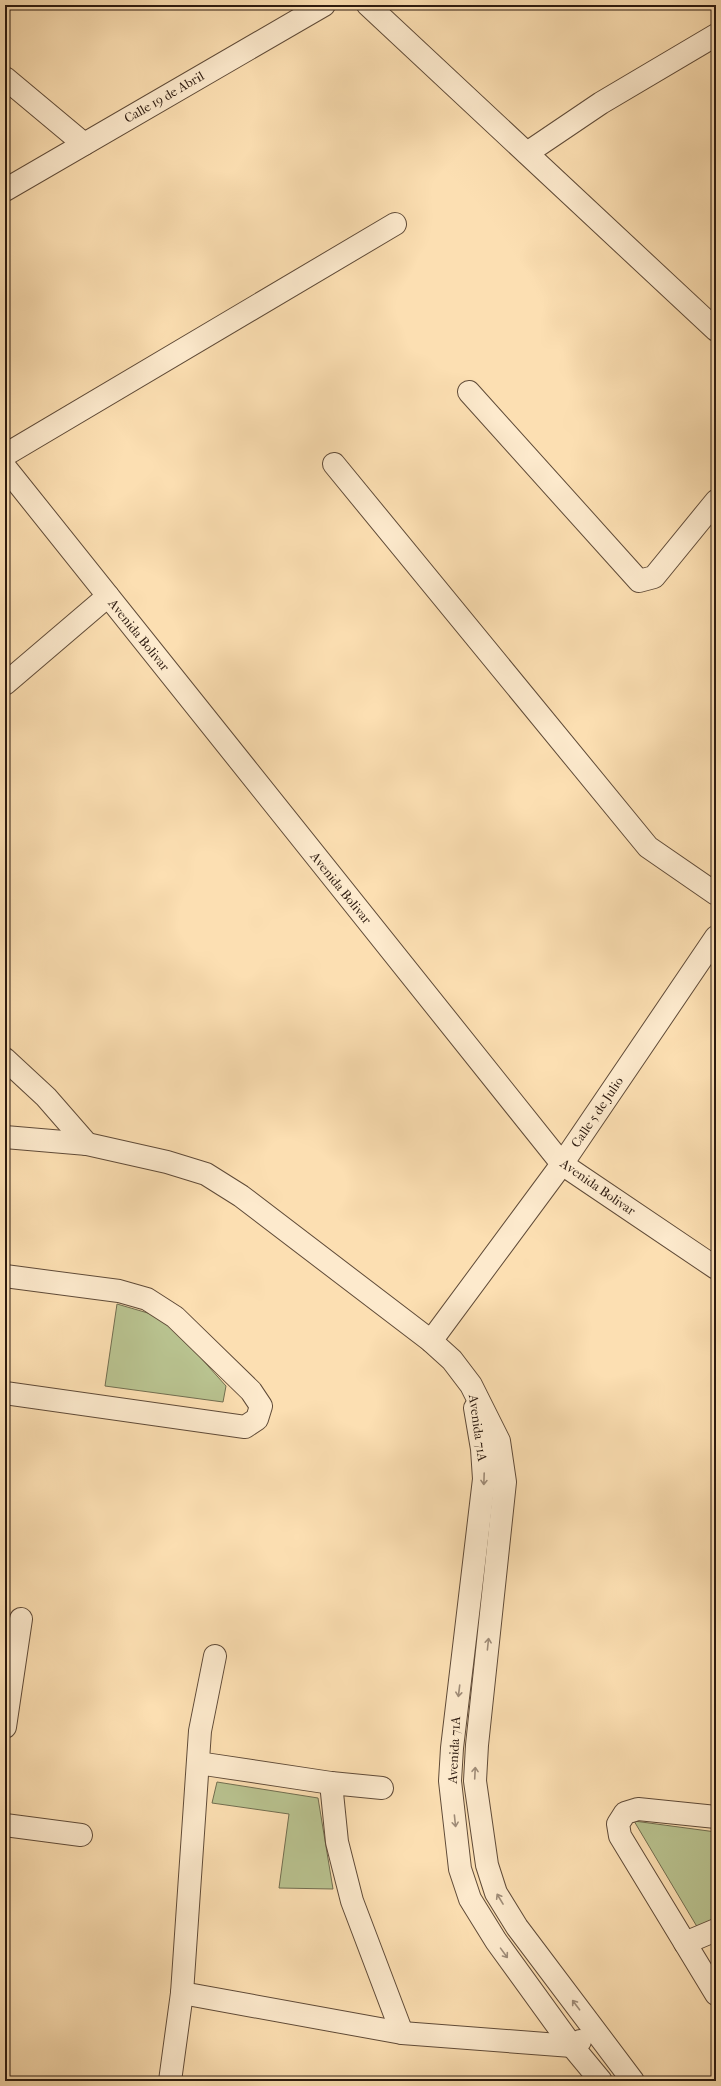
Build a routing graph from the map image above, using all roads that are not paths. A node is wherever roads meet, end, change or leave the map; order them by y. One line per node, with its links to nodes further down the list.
1 (324, 5): 5 (street, Calle 19 de Abril)
2 (368, 5): 6 (street)
3 (716, 35): 6 (street)
4 (5, 78): 5 (street)
5 (84, 144): 7 (street, Calle 19 de Abril)
6 (527, 153): 9 (street)
7 (5, 190)
8 (395, 224): 11 (street)
9 (716, 330)
10 (469, 392): 14 (street)
11 (5, 455)
12 (334, 464): 17 (street)
13 (5, 467): 15 (street, Avenida Bolivar)
14 (716, 501)
15 (108, 596): 16 (street); 22 (street, Avenida Bolivar)
16 (5, 684)
17 (716, 894)
18 (716, 937): 22 (street, Calle 5 de Julio)
19 (5, 1059): 21 (street)
20 (5, 1137): 21 (street)
21 (87, 1144): 25 (street)
22 (562, 1164): 23 (street, Avenida Bolivar); 25 (street, Calle 5 de Julio)
23 (716, 1268)
24 (5, 1276): 27 (street)
25 (431, 1341): 26 (street)
26 (471, 1385): 42 (street, Avenida 71A, one-way to 26); 44 (street, Avenida 71A, one-way to 44)
27 (5, 1393)
28 (21, 1619): 30 (street)
29 (215, 1656): 32 (street)
30 (6, 1705): 31 (street)
31 (5, 1726)
32 (198, 1763): 33 (street); 40 (street)
33 (331, 1783): 34 (street); 43 (street)
34 (382, 1788)
35 (716, 1817): 39 (street)
36 (5, 1825): 37 (street)
37 (81, 1835)
38 (716, 1930): 39 (street)
39 (685, 1943): 41 (street)
40 (182, 1993): 43 (street); 47 (street)
41 (716, 1994)
42 (596, 2032): 44 (street); 45 (street, Avenida 71A)
43 (402, 2033): 44 (street)
44 (572, 2046): 46 (street, Avenida 71A)
45 (612, 2054): 46 (street); 48 (street, Avenida 71A)
46 (597, 2079)
47 (170, 2081)
48 (633, 2081)

